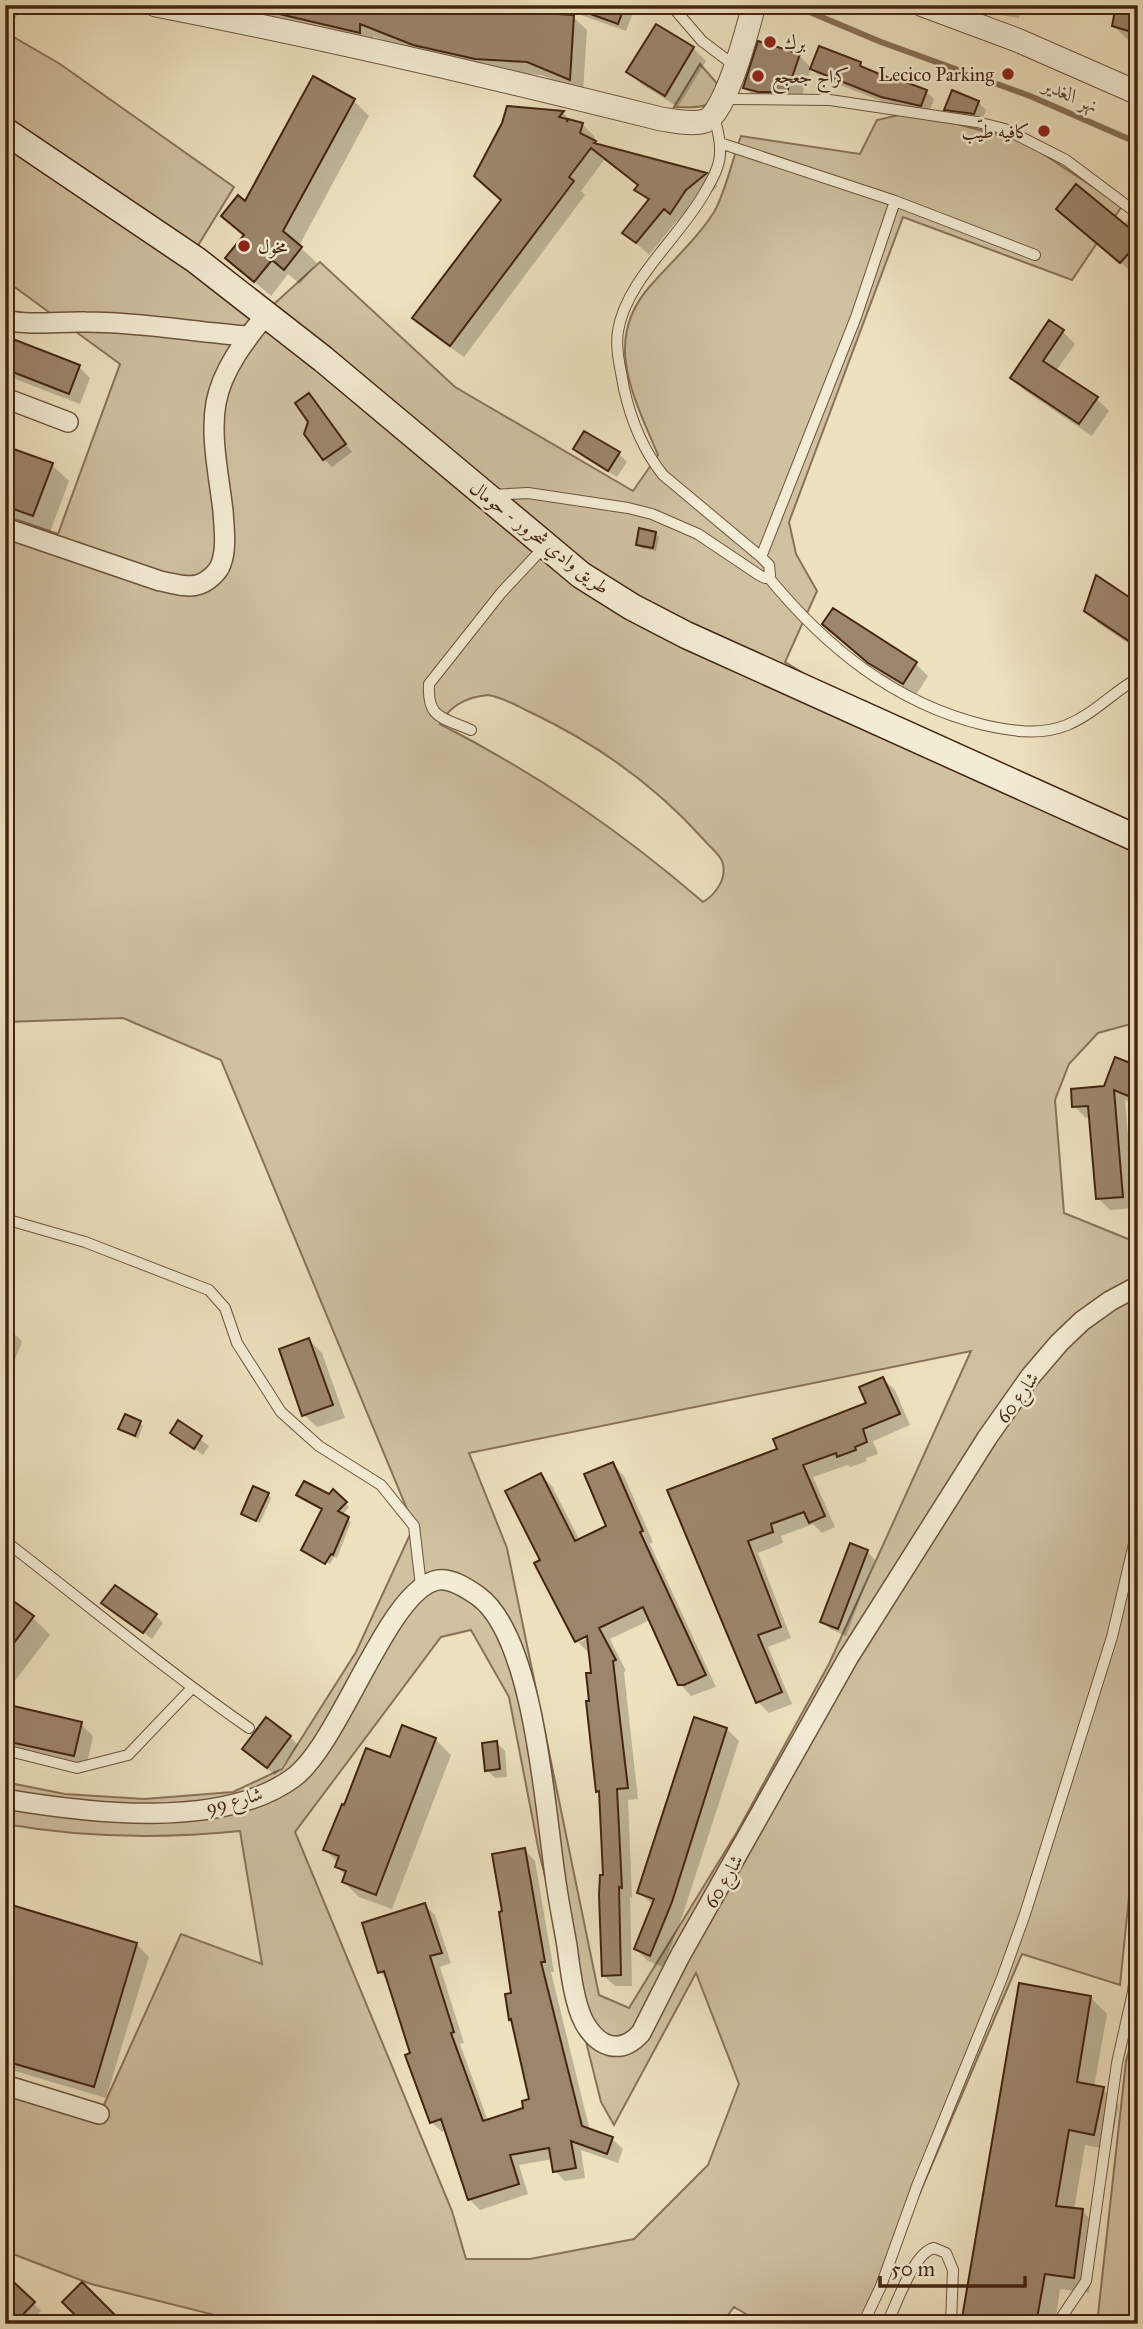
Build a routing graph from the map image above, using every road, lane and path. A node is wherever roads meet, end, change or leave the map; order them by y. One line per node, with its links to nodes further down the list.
1 (156, 5): 5 (street)
2 (671, 5): 6 (lane)
3 (923, 5): 7 (street)
4 (752, 13): 6 (street)
5 (248, 14): 8 (street)
6 (735, 66): 8 (street)
7 (1138, 93)
8 (719, 107): 10 (lane); 12 (lane)
9 (5, 131): 14 (main road, طريق وادي شحرور - حومال)
10 (720, 143): 11 (lane); 22 (lane)
11 (895, 201): 13 (lane); 22 (lane)
12 (1138, 214)
13 (1035, 255)
14 (266, 315): 16 (street); 19 (main road, طريق وادي شحرور - حومال)
15 (5, 320): 16 (street)
16 (248, 336): 20 (street)
17 (5, 398): 18 (street)
18 (68, 422)
19 (487, 496): 21 (main road, طريق وادي شحرور - حومال); 23 (lane)
20 (5, 528)
21 (545, 546): 25 (lane); 26 (main road, طريق وادي شحرور - حومال)
22 (761, 557): 23 (lane)
23 (769, 578): 24 (lane)
24 (1138, 678)
25 (471, 730)
26 (1138, 839)
27 (5, 1219): 31 (lane)
28 (1138, 1286): 31 (street, شارع 60)
29 (1138, 1527): 40 (lane)
30 (5, 1541): 32 (lane)
31 (421, 1586): 35 (street, شارع 99)
32 (192, 1689): 33 (lane); 34 (lane)
33 (249, 1728)
34 (5, 1750)
35 (5, 1798)
36 (1138, 1950): 37 (lane)
37 (1135, 1994): 43 (lane)
38 (5, 2085): 39 (street)
39 (99, 2114)
40 (863, 2324)
41 (887, 2324): 42 (lane)
42 (951, 2324)
43 (1057, 2324)

